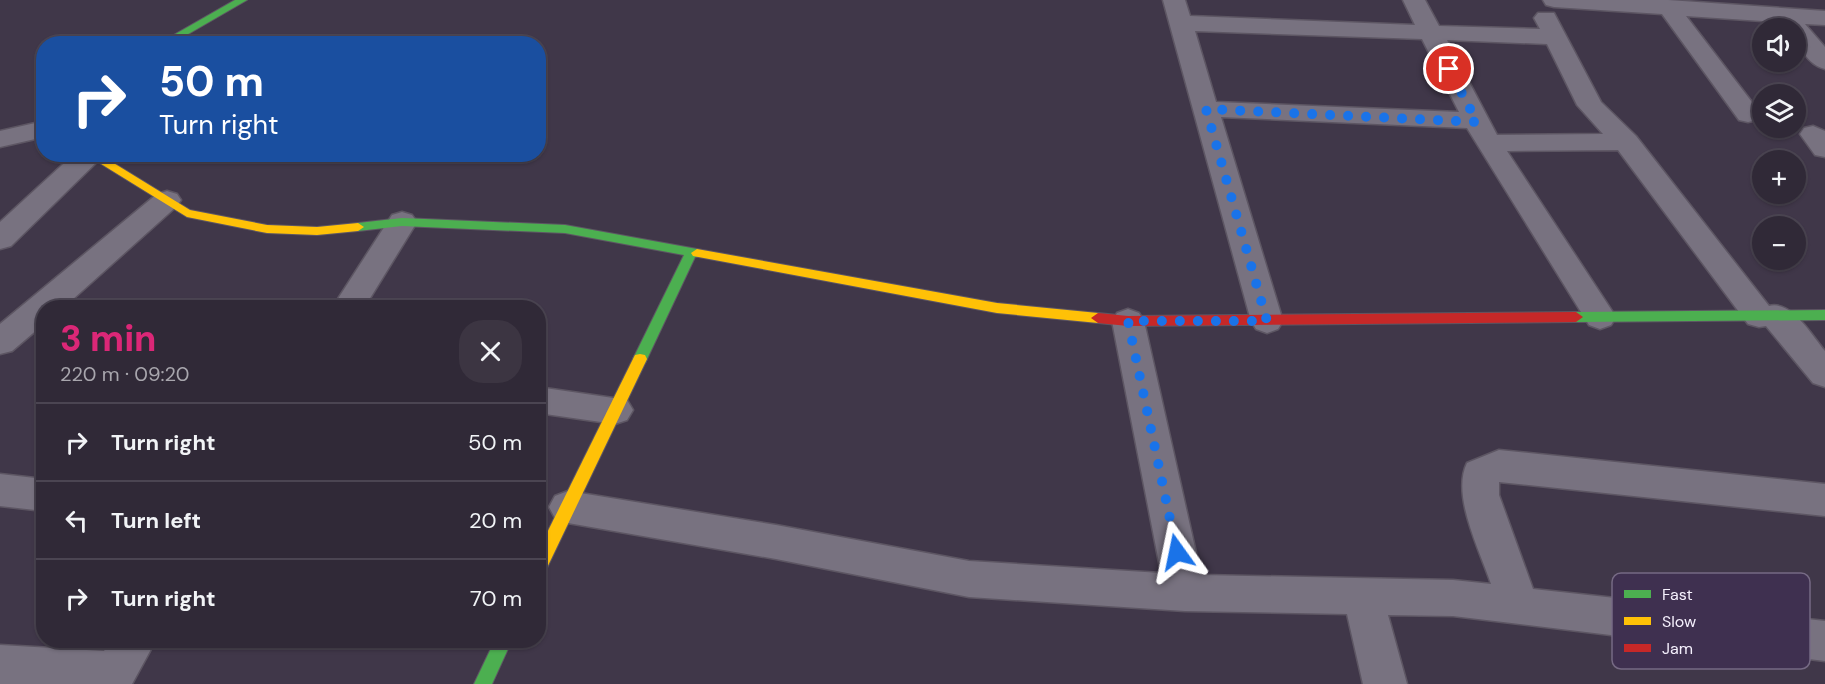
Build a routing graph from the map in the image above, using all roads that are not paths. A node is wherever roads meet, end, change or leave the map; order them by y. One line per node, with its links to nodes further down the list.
1 (242, 0): 10 (street)
2 (1414, 0): 9 (street)
3 (1537, 0): 11 (street)
4 (1554, 0): 5 (street)
5 (1668, 7): 7 (street); 14 (street)
6 (1177, 11): 9 (street); 13 (street)
7 (1785, 15): 8 (street); 12 (street)
8 (1825, 18)
9 (1431, 33): 11 (street); 16 (street)
10 (177, 36)
11 (1556, 37): 18 (street)
12 (1825, 62)
13 (1206, 109): 16 (street); 32 (street)
14 (1748, 114)
15 (36, 131): 17 (street)
16 (1483, 132): 18 (street); 30 (street)
17 (0, 139)
18 (1626, 142): 28 (street)
19 (82, 162): 23 (street)
20 (102, 162): 21 (street)
21 (167, 200): 22 (street); 25 (street)
22 (402, 222): 24 (street); 26 (street)
23 (0, 239)
24 (691, 253): 31 (street); 36 (street)
25 (57, 300)
26 (353, 300)
27 (1825, 315): 28 (street)
28 (1767, 316): 30 (street); 34 (street)
29 (36, 318): 33 (street)
30 (1599, 318): 32 (street)
31 (1128, 321): 32 (street); 42 (street)
32 (1267, 321)
33 (0, 342)
34 (1825, 374)
35 (546, 401): 36 (street)
36 (615, 410): 40 (street)
37 (0, 490): 38 (street)
38 (36, 494)
39 (1825, 500): 44 (street)
40 (568, 507): 41 (street); 42 (street)
41 (546, 552)
42 (1185, 593): 43 (street)
43 (1363, 596): 44 (street); 52 (street)
44 (1519, 605): 45 (street)
45 (1612, 616)
46 (1810, 639): 47 (street)
47 (1825, 641)
48 (500, 648): 51 (street)
49 (0, 664): 50 (street)
50 (119, 666)
51 (483, 684)
52 (1385, 684)

